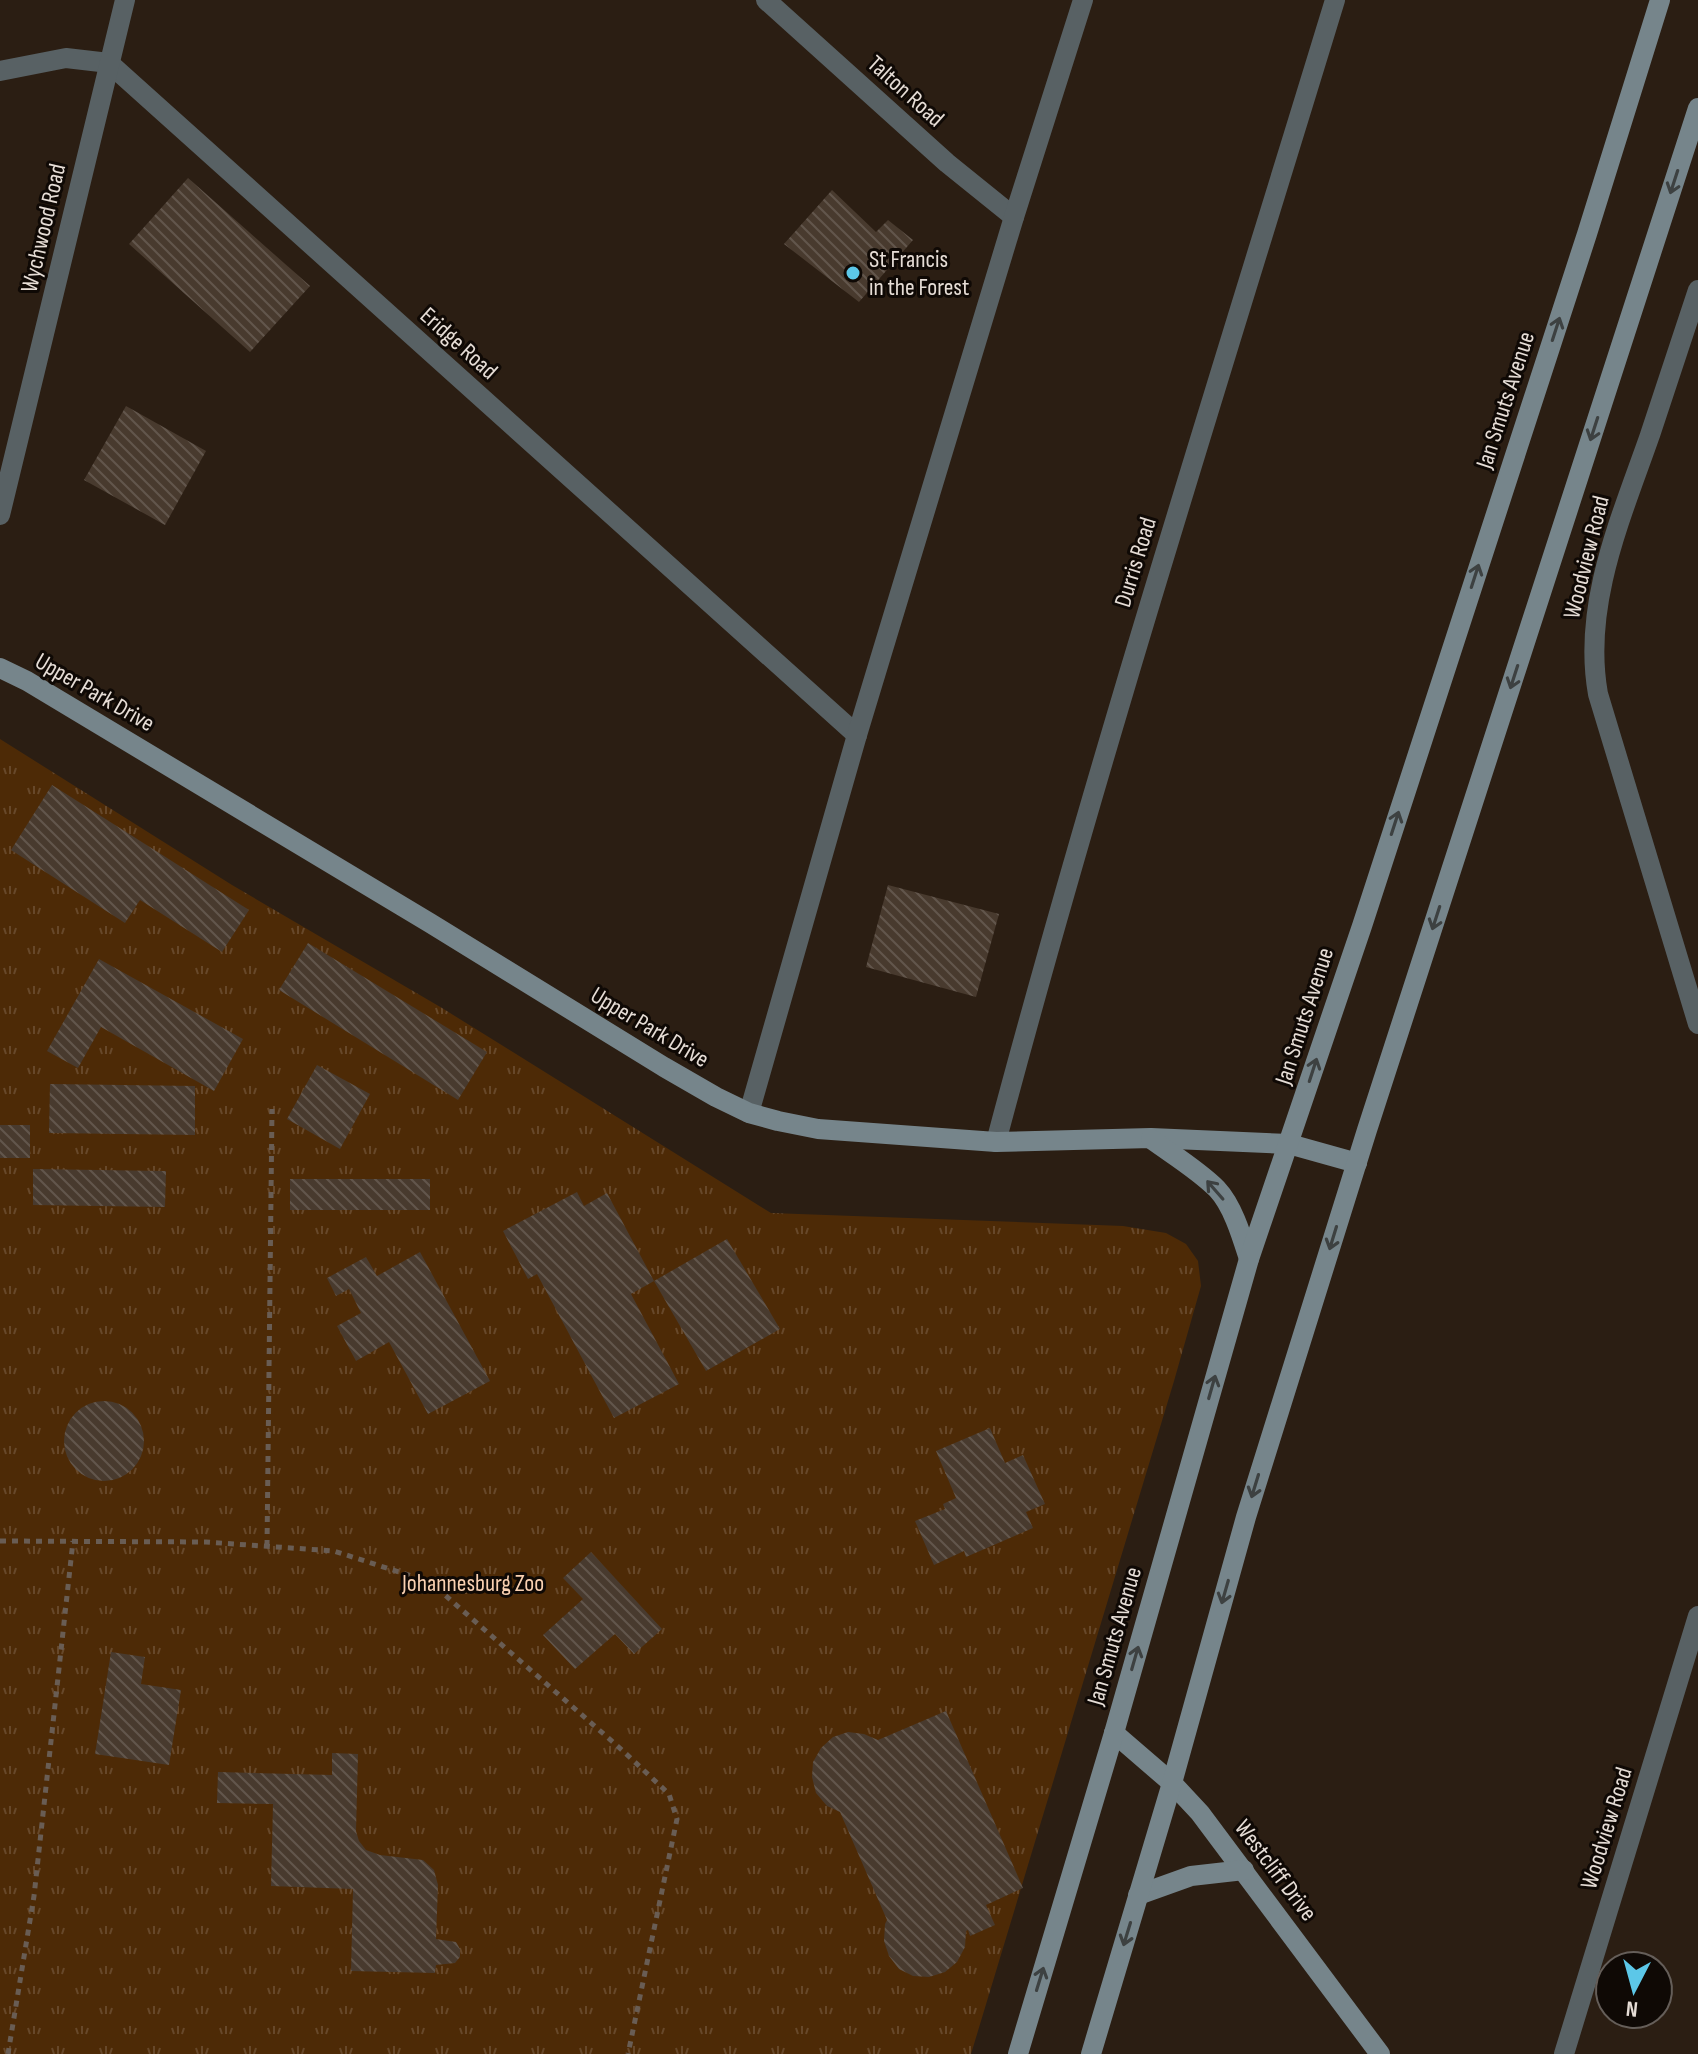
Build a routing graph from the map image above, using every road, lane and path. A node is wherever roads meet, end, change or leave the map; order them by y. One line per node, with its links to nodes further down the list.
1 (125, 0): 6 (street, Wychwood Road)
2 (766, 0): 9 (street, Talton Road)
3 (1083, 0): 9 (street)
4 (1335, 0): 18 (street, Durris Road)
5 (1660, 0): 19 (main road, Jan Smuts Avenue, one-way to 5)
6 (109, 63): 7 (street); 11 (street, Wychwood Road); 13 (street, Eridge Road)
7 (0, 71)
8 (1698, 108): 20 (main road, one-way to 20)
9 (1014, 217): 13 (street)
10 (1698, 290): 14 (street, Woodview Road)
11 (0, 515)
12 (0, 668): 16 (main road, Upper Park Drive)
13 (857, 735): 16 (street)
14 (1698, 1024)
15 (272, 1109): 24 (path)
16 (749, 1113): 18 (main road, Upper Park Drive)
17 (1151, 1138): 18 (main road, Upper Park Drive); 19 (main road, Upper Park Drive); 21 (main road, one-way to 17)
18 (996, 1142)
19 (1289, 1144): 20 (main road, Upper Park Drive); 21 (main road, Jan Smuts Avenue)
20 (1357, 1163): 27 (main road, one-way to 27)
21 (1249, 1259): 26 (main road, Jan Smuts Avenue, one-way to 21)
22 (0, 1541): 23 (path)
23 (73, 1541): 24 (path); 30 (path)
24 (267, 1546): 31 (path)
25 (1698, 1616): 35 (street, Woodview Road)
26 (1114, 1733): 27 (main road, Westcliff Drive); 32 (main road, Jan Smuts Avenue, one-way to 26)
27 (1172, 1783): 28 (main road, Westcliff Drive); 29 (main road)
28 (1244, 1870): 29 (main road); 34 (main road, Westcliff Drive)
29 (1138, 1895): 33 (main road, one-way to 33)
30 (8, 2054)
31 (628, 2054)
32 (1018, 2054)
33 (1091, 2054)
34 (1380, 2054)
35 (1564, 2054)

